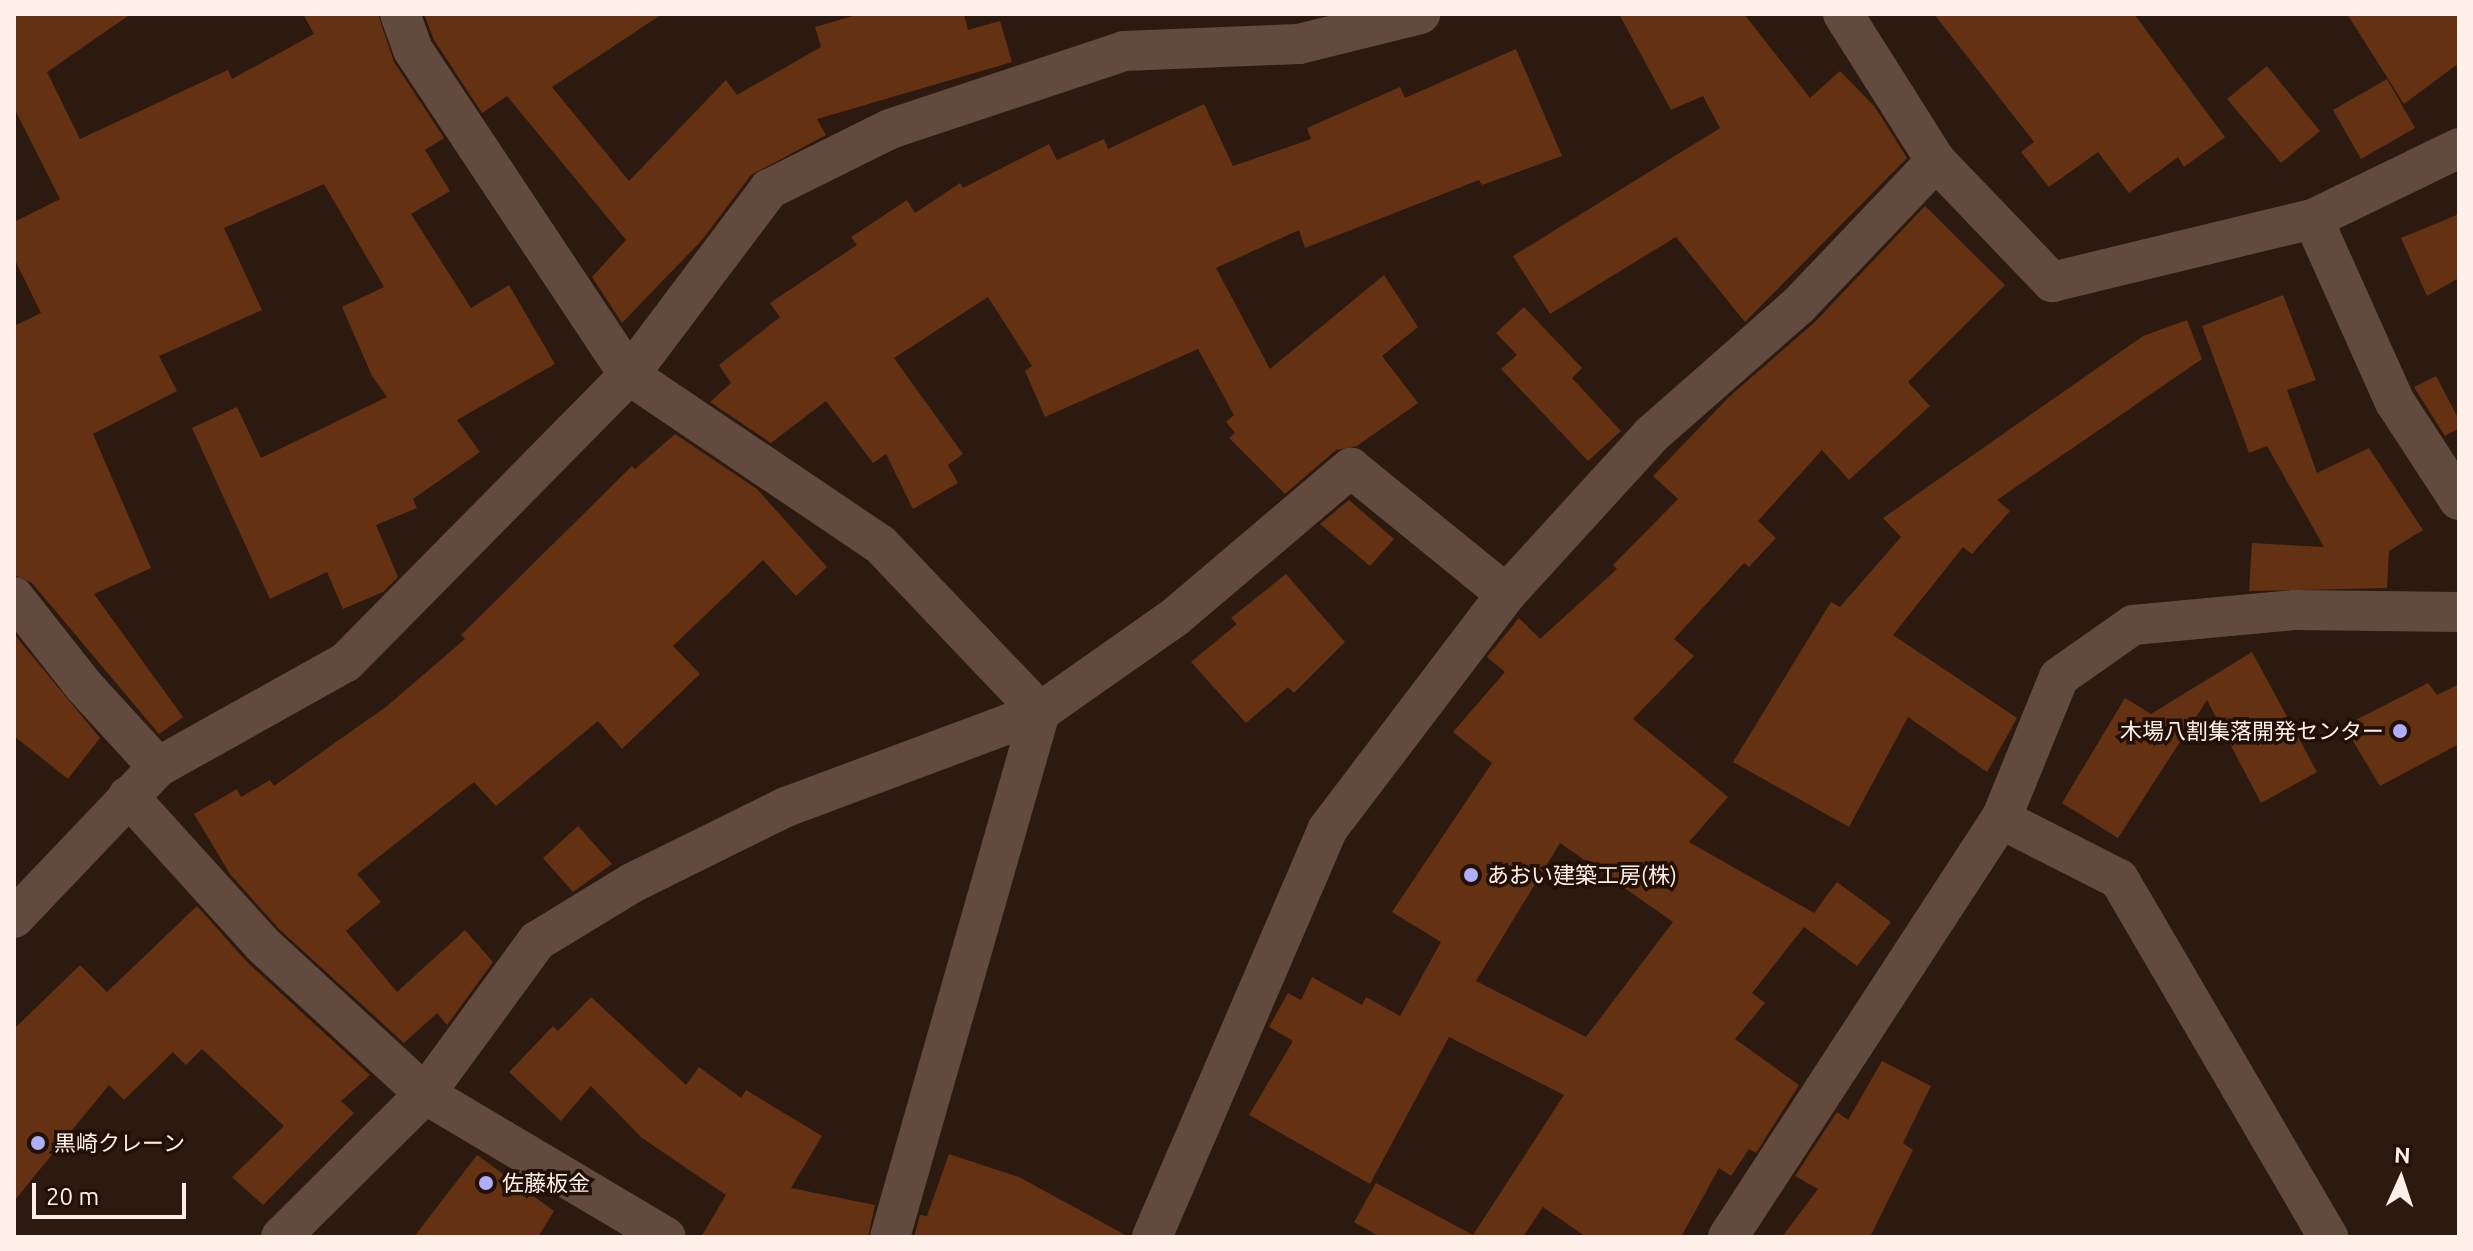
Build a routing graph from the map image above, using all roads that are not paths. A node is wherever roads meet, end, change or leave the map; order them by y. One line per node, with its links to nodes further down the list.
1 (400, 14): 7 (street)
2 (1420, 14): 7 (street)
3 (1843, 14): 5 (street)
4 (2459, 148): 6 (street)
5 (1936, 161): 6 (street); 9 (street)
6 (2313, 219): 8 (street)
7 (629, 375): 12 (street); 13 (street)
8 (2459, 500)
9 (1506, 594): 12 (street); 21 (street)
10 (14, 597): 13 (street)
11 (2459, 612): 15 (street)
12 (1040, 712): 17 (street); 20 (street)
13 (158, 767): 14 (street)
14 (128, 796): 16 (street); 17 (street)
15 (2001, 819): 22 (street); 23 (street)
16 (14, 918)
17 (425, 1094): 18 (street); 19 (street)
18 (281, 1237)
19 (666, 1237)
20 (890, 1237)
21 (1152, 1237)
22 (1728, 1237)
23 (2328, 1237)

